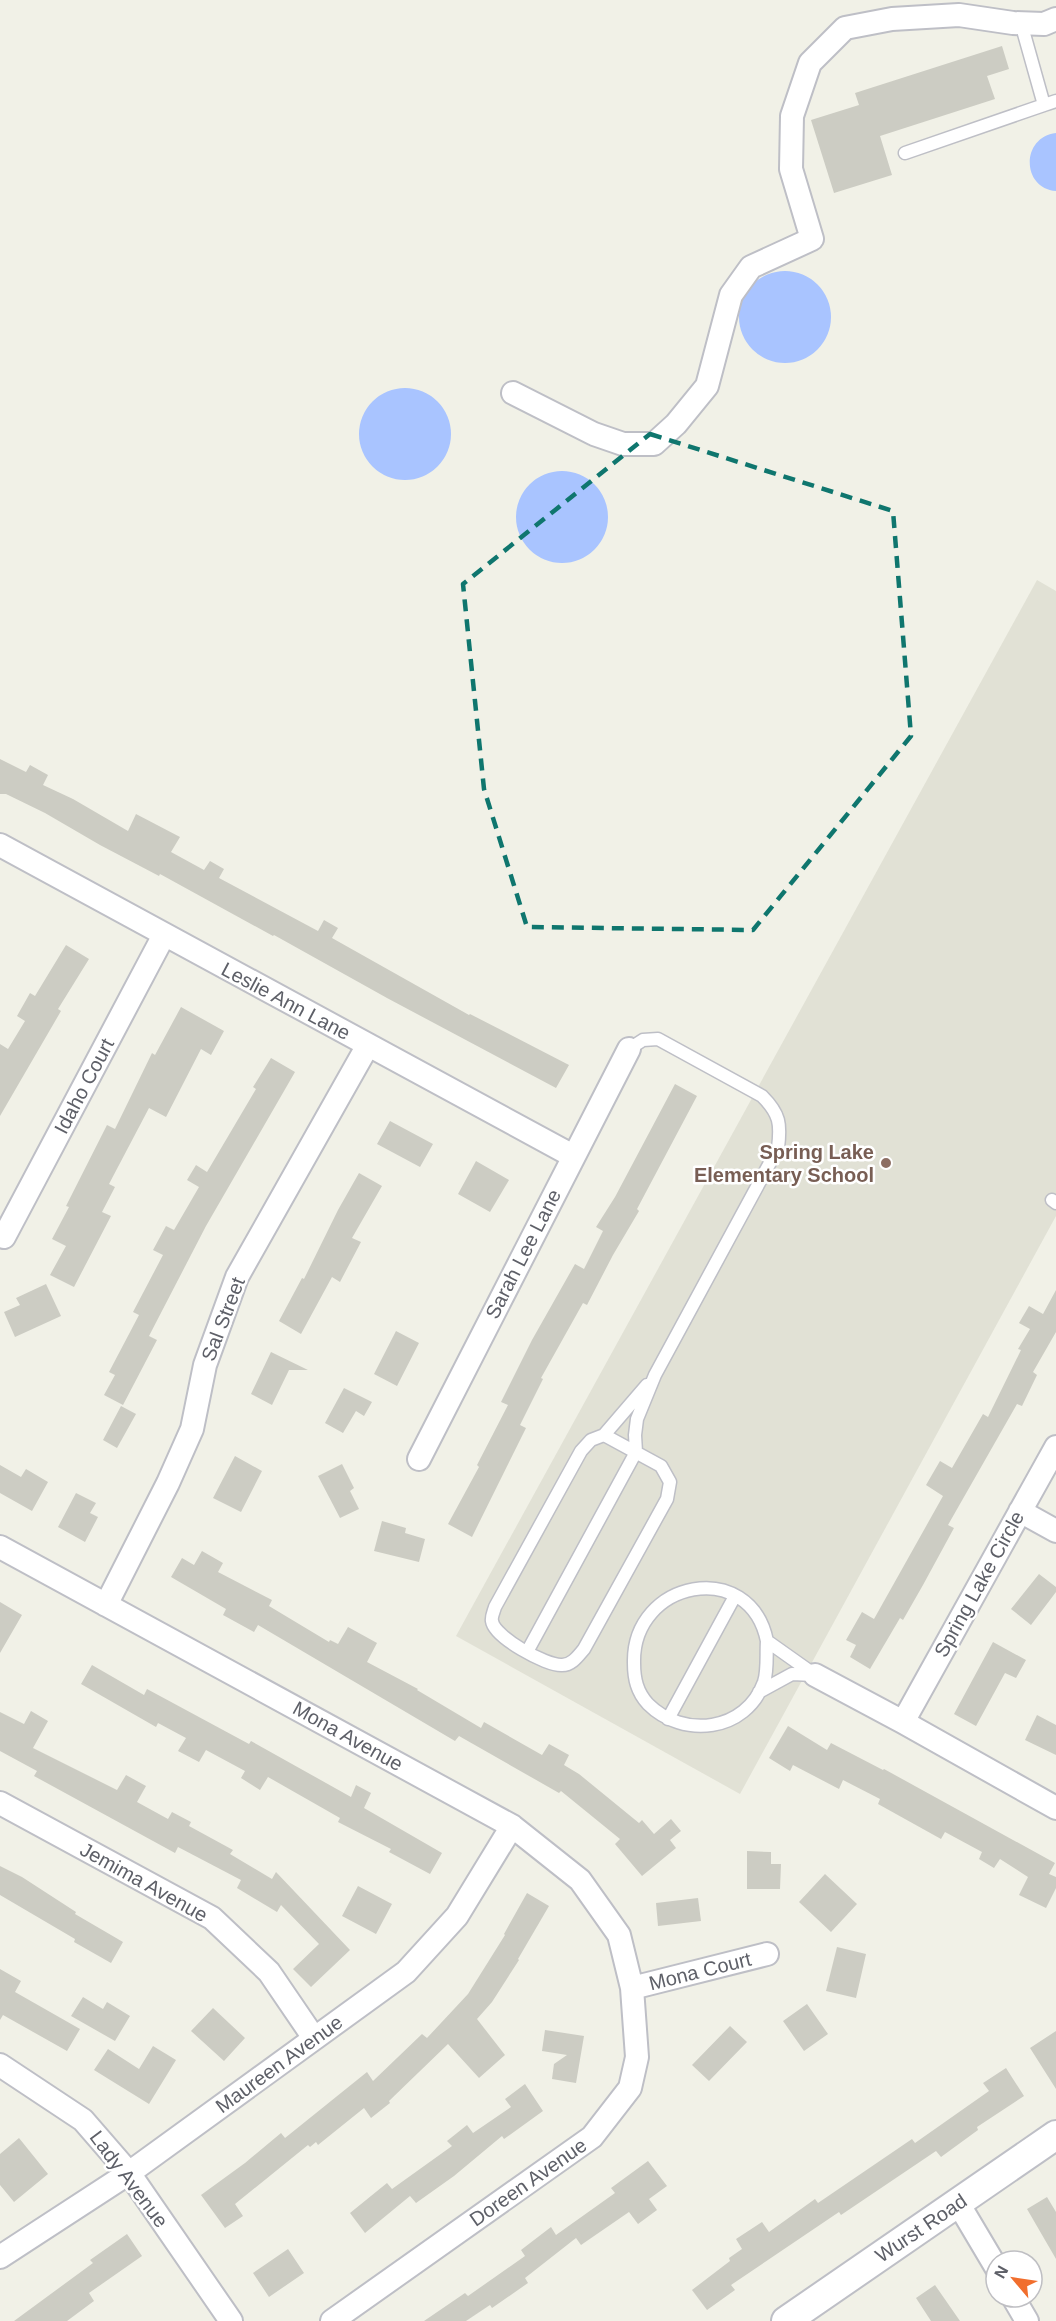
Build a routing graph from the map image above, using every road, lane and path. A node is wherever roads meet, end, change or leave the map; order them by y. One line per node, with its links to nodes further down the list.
1 (1056, 19): 2 (street)
2 (1021, 23): 3 (lane); 5 (street)
3 (1050, 103): 4 (lane)
4 (905, 153)
5 (513, 393)
6 (0, 846): 7 (street, Leslie Ann Lane)
7 (164, 935): 8 (street, Leslie Ann Lane); 11 (street, Idaho Court)
8 (368, 1045): 10 (street, Leslie Ann Lane); 21 (street, Sal Street)
9 (629, 1049): 10 (street, Sarah Lee Lane); 12 (lane)
10 (573, 1156): 16 (street, Sarah Lee Lane)
11 (4, 1237)
12 (655, 1375): 13 (lane); 15 (lane)
13 (604, 1436): 15 (lane); 23 (lane)
14 (1056, 1447): 17 (street, Spring Lake Circle)
15 (636, 1452): 23 (lane); 23 (lane)
16 (419, 1459)
17 (1020, 1511): 18 (street); 27 (street, Spring Lake Circle)
18 (1056, 1531)
19 (0, 1548): 21 (street, Mona Avenue)
20 (735, 1596): 22 (lane); 26 (lane); 26 (lane)
21 (106, 1605): 30 (street, Mona Avenue)
22 (767, 1641): 24 (lane); 25 (lane)
23 (527, 1652)
24 (815, 1675): 25 (lane); 27 (street)
25 (759, 1692): 26 (lane)
26 (668, 1719)
27 (903, 1722): 29 (street)
28 (0, 1803): 33 (street, Jemima Avenue)
29 (1056, 1808)
30 (512, 1826): 32 (street, Mona Avenue); 33 (street, Maureen Avenue)
31 (767, 1954): 32 (street, Mona Court)
32 (632, 1988): 41 (street, Doreen Avenue)
33 (314, 2038): 36 (street, Maureen Avenue)
34 (0, 2065): 36 (street, Lady Avenue)
35 (1056, 2135): 37 (street, Wurst Road)
36 (129, 2173): 39 (street, Maureen Avenue); 40 (street, Lady Avenue)
37 (958, 2203): 38 (street); 42 (street, Wurst Road)
38 (985, 2249)
39 (0, 2257)
40 (231, 2321)
41 (332, 2321)
42 (786, 2321)

